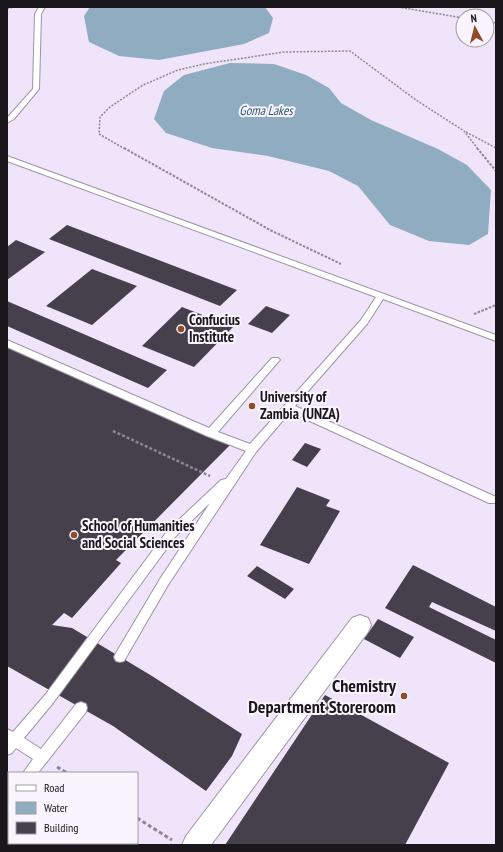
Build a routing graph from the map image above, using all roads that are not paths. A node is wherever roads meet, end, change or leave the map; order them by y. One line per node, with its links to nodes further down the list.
1 (42, 7): 2 (lane)
2 (7, 121)
3 (7, 158): 4 (lane)
4 (381, 295): 5 (lane); 8 (lane)
5 (496, 338)
6 (7, 343): 9 (lane)
7 (275, 360): 9 (lane)
8 (288, 408): 10 (lane); 12 (lane)
9 (211, 433): 10 (lane)
10 (252, 449): 11 (lane)
11 (238, 471): 14 (lane); 16 (lane)
12 (493, 500)
13 (360, 625): 19 (street)
14 (120, 657)
15 (81, 708): 17 (lane)
16 (10, 741): 17 (lane)
17 (42, 758): 18 (lane)
18 (31, 772)
19 (195, 845)

